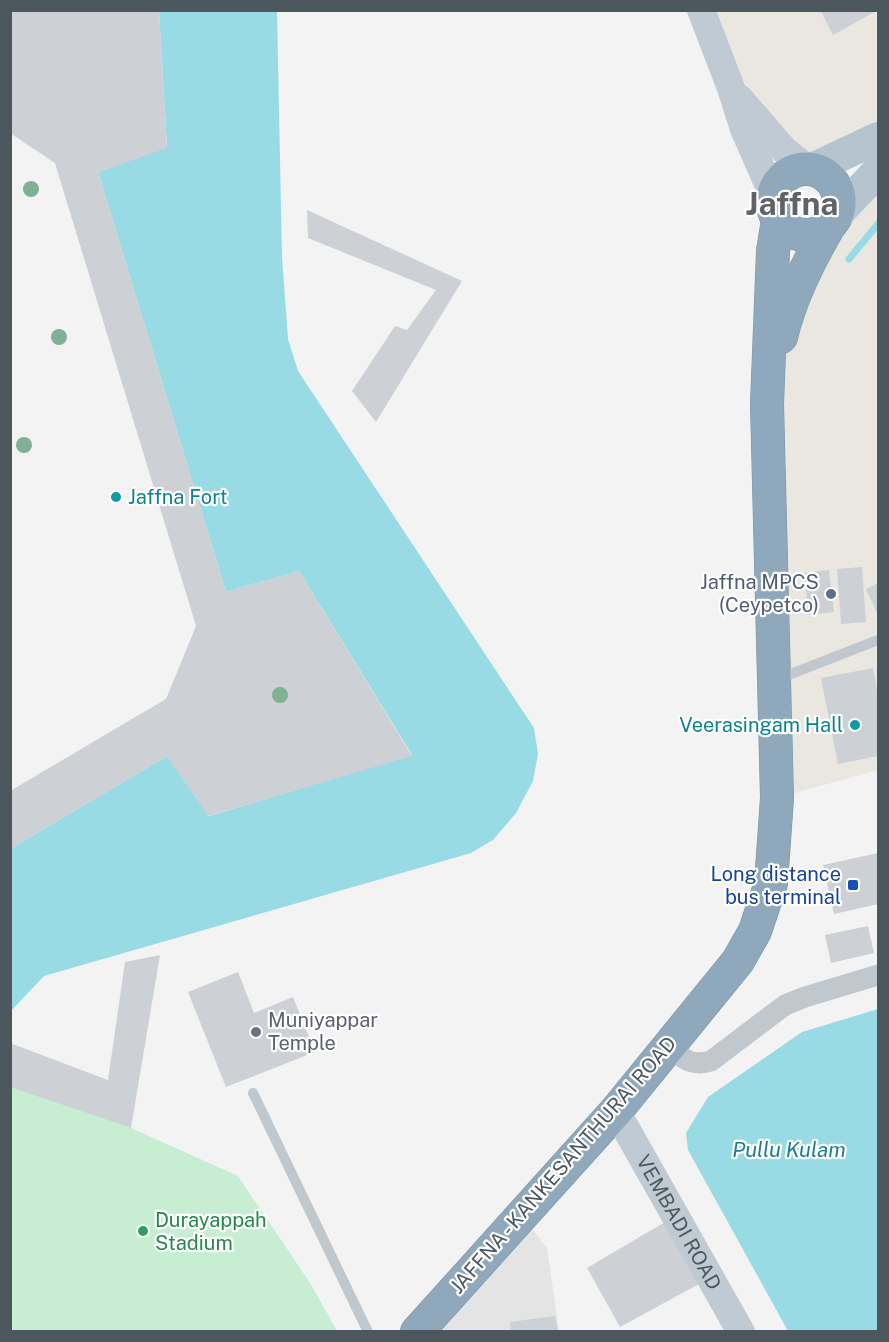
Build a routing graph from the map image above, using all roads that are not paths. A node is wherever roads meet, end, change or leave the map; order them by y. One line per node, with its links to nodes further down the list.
1 (702, 10): 2 (main road)
2 (732, 88): 4 (main road); 6 (main road)
3 (879, 138): 4 (main road)
4 (810, 168): 6 (highway); 7 (highway)
5 (879, 171): 7 (main road, JAFFNA - KANKESANTHURAI ROAD)
6 (776, 208): 7 (highway); 8 (highway, JAFFNA - KANKESANTHURAI ROAD)
7 (833, 219): 8 (highway, JAFFNA - KANKESANTHURAI ROAD)
8 (767, 404): 10 (highway, JAFFNA - KANKESANTHURAI ROAD)
9 (879, 640): 10 (lane)
10 (775, 681): 12 (highway, JAFFNA - KANKESANTHURAI ROAD)
11 (879, 975): 12 (street)
12 (668, 1047): 14 (highway, JAFFNA - KANKESANTHURAI ROAD)
13 (254, 1093): 15 (lane)
14 (616, 1111): 16 (highway, JAFFNA - KANKESANTHURAI ROAD); 17 (main road, VEMBADI ROAD)
15 (368, 1332)
16 (417, 1332)
17 (741, 1332)

